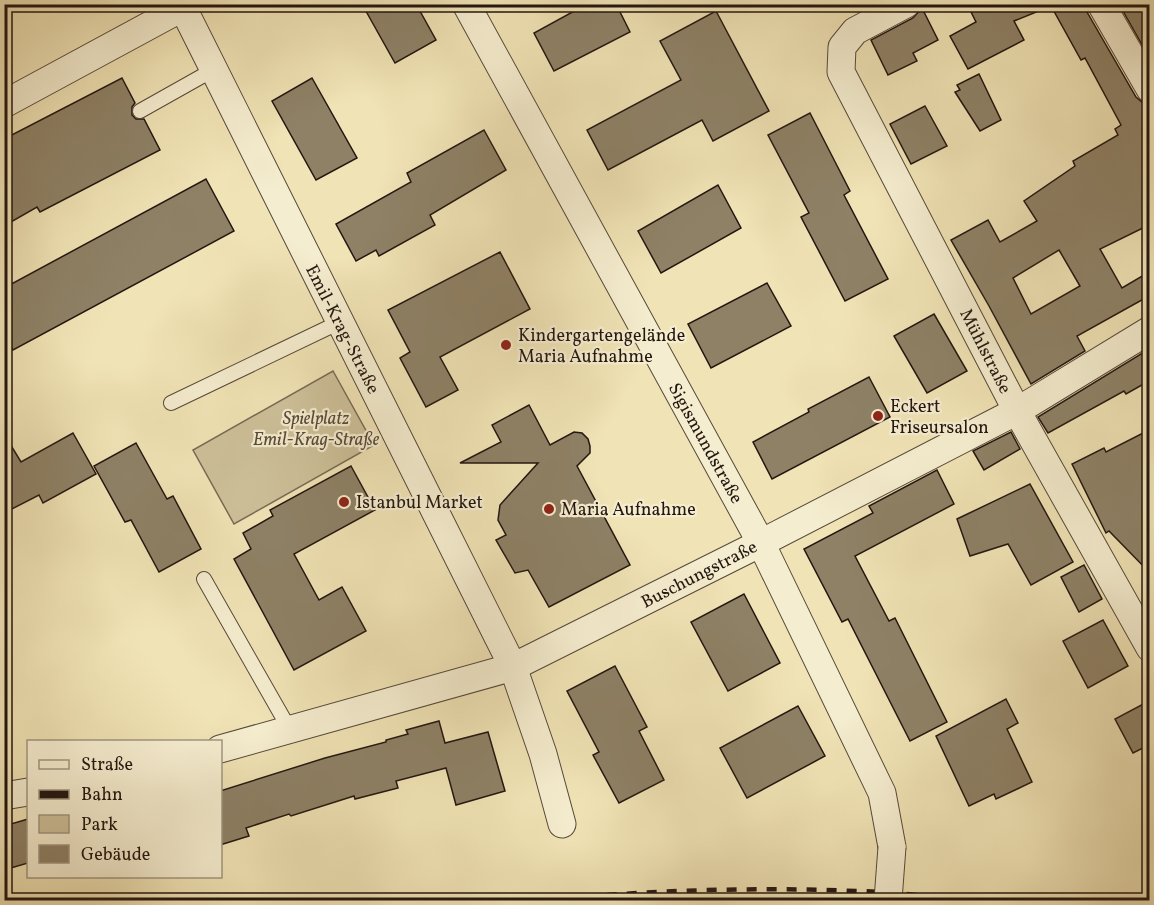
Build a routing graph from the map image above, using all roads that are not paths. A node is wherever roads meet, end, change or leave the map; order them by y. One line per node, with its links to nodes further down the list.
1 (466, 4): 13 (street, Sigismundstraße)
2 (906, 4): 12 (street, Mühlstraße)
3 (1101, 4): 6 (street)
4 (184, 5): 5 (street, Emil-Krag-Straße); 7 (street)
5 (213, 70): 8 (lane); 9 (street, Emil-Krag-Straße)
6 (1149, 89)
7 (4, 104)
8 (140, 111)
9 (340, 322): 11 (lane); 16 (street, Emil-Krag-Straße)
10 (1149, 330): 12 (street, Buschungstraße)
11 (171, 403)
12 (1017, 411): 13 (street, Buschungstraße); 15 (street, Mühlstraße)
13 (761, 543): 16 (street, Buschungstraße); 22 (street, Sigismundstraße, bridge)
14 (204, 579): 17 (lane)
15 (1149, 648)
16 (513, 667): 17 (street, Buschungstraße); 21 (street, Emil-Krag-Straße)
17 (290, 730): 18 (street, Buschungstraße)
18 (222, 748)
19 (27, 792): 20 (street)
20 (4, 796)
21 (561, 824)
22 (888, 900)

